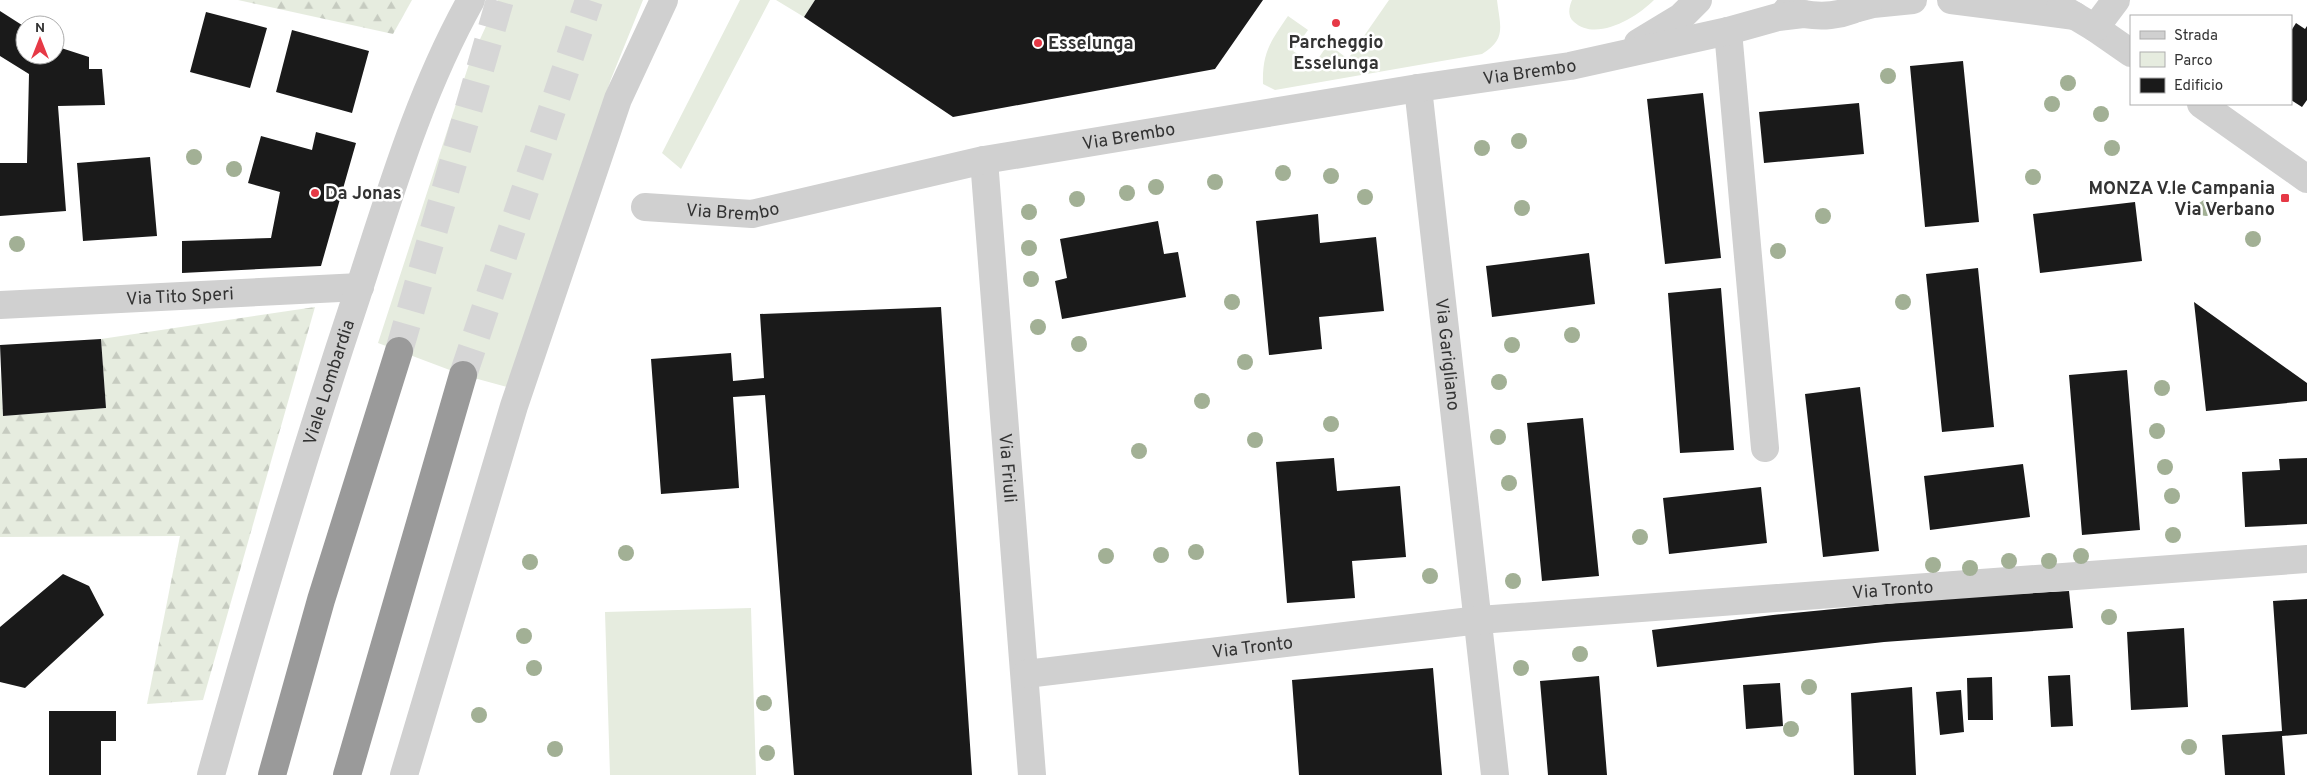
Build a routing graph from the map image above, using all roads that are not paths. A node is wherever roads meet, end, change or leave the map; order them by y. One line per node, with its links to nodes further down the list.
1 (471, 0): 20 (street, Viale Lombardia)
2 (664, 0): 31 (street)
3 (1698, 0): 14 (street, Via Brembo)
4 (1770, 0): 10 (street)
5 (1913, 0): 9 (street)
6 (1951, 0): 11 (street)
7 (2048, 0): 11 (street)
8 (2116, 0): 11 (street)
9 (1865, 4): 10 (street)
10 (1803, 14): 12 (street, Via Brembo)
11 (2085, 22): 13 (street)
12 (1728, 31): 14 (street, Via Brembo); 24 (street)
13 (2130, 52)
14 (1614, 56): 15 (street, Via Brembo)
15 (1418, 88): 17 (street, Via Brembo); 26 (street, Via Garigliano)
16 (2203, 105): 18 (street)
17 (984, 160): 19 (street, Via Brembo); 27 (street, Via Friuli)
18 (2307, 179)
19 (645, 207)
20 (360, 287): 21 (street, Via Tito Speri); 28 (street, Viale Lombardia)
21 (0, 305)
22 (399, 351): 29 (highway)
23 (463, 375): 30 (highway)
24 (1765, 448)
25 (2307, 559): 26 (street, Via Tronto)
26 (1479, 620): 27 (street, Via Tronto); 33 (street)
27 (1026, 674): 32 (street, Via Friuli)
28 (211, 775)
29 (272, 775)
30 (347, 775)
31 (404, 775)
32 (1032, 775)
33 (1495, 775)

